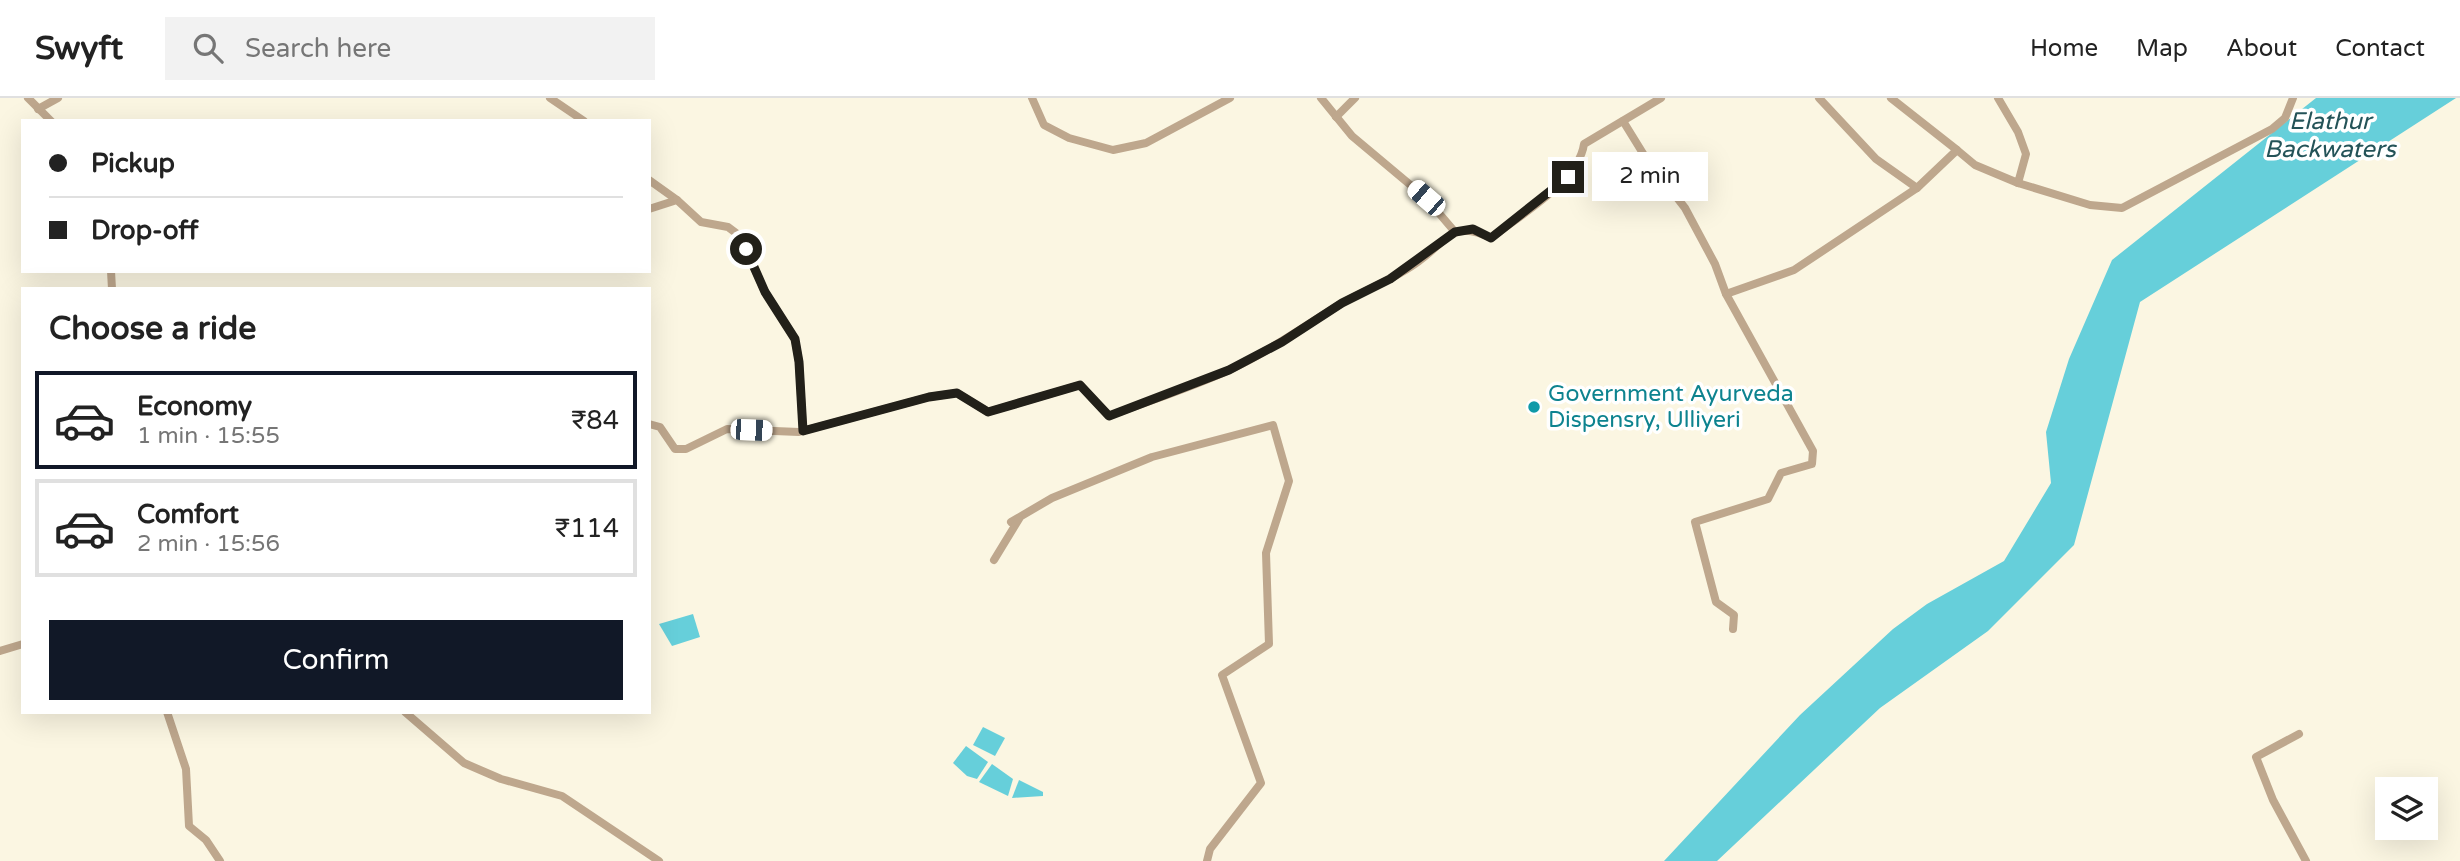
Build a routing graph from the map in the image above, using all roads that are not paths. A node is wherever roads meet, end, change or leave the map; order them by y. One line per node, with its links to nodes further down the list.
1 (28, 98): 13 (street)
2 (58, 98): 13 (street)
3 (550, 98): 16 (street)
4 (1032, 98): 5 (street)
5 (1230, 98)
6 (1321, 98): 14 (street)
7 (1355, 98): 14 (street)
8 (1661, 98): 17 (street)
9 (1819, 98): 21 (street)
10 (1891, 98): 18 (street)
11 (1998, 98): 20 (street)
12 (2293, 98): 20 (street)
13 (38, 109): 15 (street)
14 (1336, 117): 24 (street)
15 (49, 119)
16 (581, 119)
17 (1623, 121): 24 (street); 25 (street)
18 (1957, 150): 20 (street); 21 (street)
19 (651, 181): 22 (street)
20 (2018, 183)
21 (1917, 188): 25 (street)
22 (677, 200): 23 (street); 27 (street)
23 (651, 208)
24 (1455, 232): 27 (street)
25 (1726, 294): 31 (street)
26 (651, 425): 27 (street)
27 (803, 431)
28 (1020, 517): 29 (street); 30 (street); 39 (street)
29 (1011, 522)
30 (994, 560)
31 (1733, 629)
32 (21, 645): 33 (street)
33 (0, 650)
34 (168, 714): 37 (street)
35 (407, 714): 38 (street)
36 (2299, 734): 40 (street)
37 (220, 861)
38 (659, 861)
39 (1207, 861)
40 (2306, 861)

